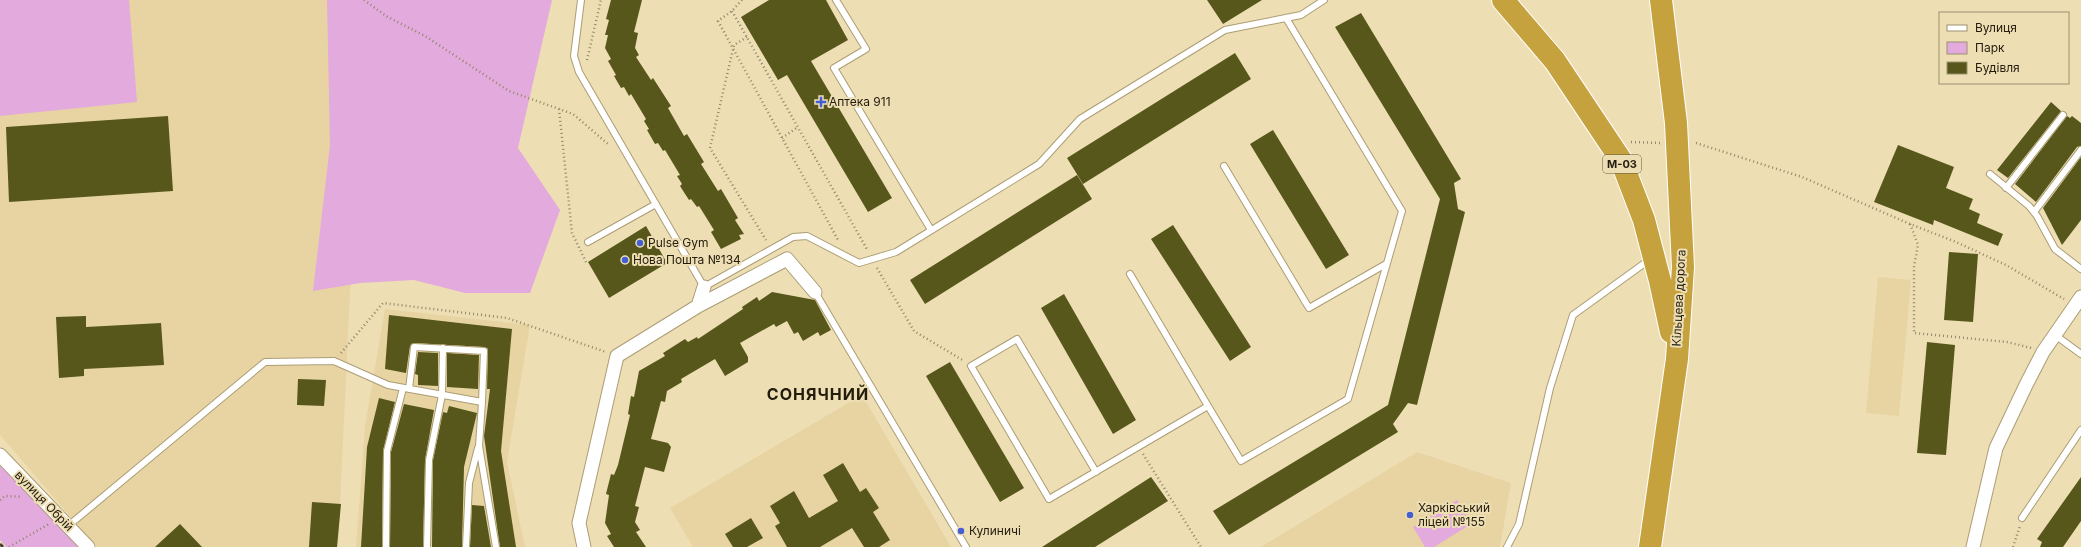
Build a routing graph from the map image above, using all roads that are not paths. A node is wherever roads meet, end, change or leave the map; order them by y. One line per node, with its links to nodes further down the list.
1 (582, 0): 14 (lane)
2 (836, 0): 16 (lane)
3 (1324, 0): 7 (lane)
4 (1503, 0): 18 (highway, М-03)
5 (1661, 0): 8 (highway, Кільцева дорога / М-03)
6 (1676, 0): 8 (highway, М-03)
7 (1286, 18): 16 (lane); 19 (lane)
8 (1665, 32): 29 (highway, Кільцева дорога / М-03)
9 (2063, 115): 13 (lane)
10 (2081, 150): 15 (lane)
11 (1224, 166): 19 (lane)
12 (1990, 174): 13 (lane)
13 (2006, 188): 15 (lane)
14 (656, 204): 17 (lane); 22 (lane)
15 (2034, 212): 20 (lane)
16 (931, 230): 22 (lane)
17 (588, 242)
18 (1654, 256): 29 (highway, М-03); 47 (lane)
19 (1386, 264): 33 (lane)
20 (2081, 270)
21 (1130, 274): 33 (lane)
22 (704, 287): 25 (street)
23 (815, 292): 25 (street); 46 (lane)
24 (2078, 301): 26 (street)
25 (698, 306): 45 (street)
26 (2055, 335): 28 (lane); 49 (street)
27 (443, 348): 30 (lane); 31 (lane); 32 (lane)
28 (2081, 354)
29 (1677, 359): 48 (highway, Кільцева дорога / М-03)
30 (406, 388): 31 (lane); 39 (lane); 41 (lane)
31 (442, 395): 32 (lane); 42 (lane)
32 (482, 402): 35 (lane)
33 (1208, 406): 37 (lane)
34 (2081, 430): 38 (lane)
35 (479, 446): 43 (lane); 44 (lane)
36 (0, 455): 39 (street, вулиця Обрій)
37 (1096, 472): 37 (lane)
38 (2022, 518)
39 (64, 522): 40 (street, вулиця Обрій)
40 (88, 547)
41 (386, 547)
42 (427, 547)
43 (466, 547)
44 (496, 547)
45 (584, 547)
46 (966, 547)
47 (1506, 547)
48 (1650, 547)
49 (1973, 547)

